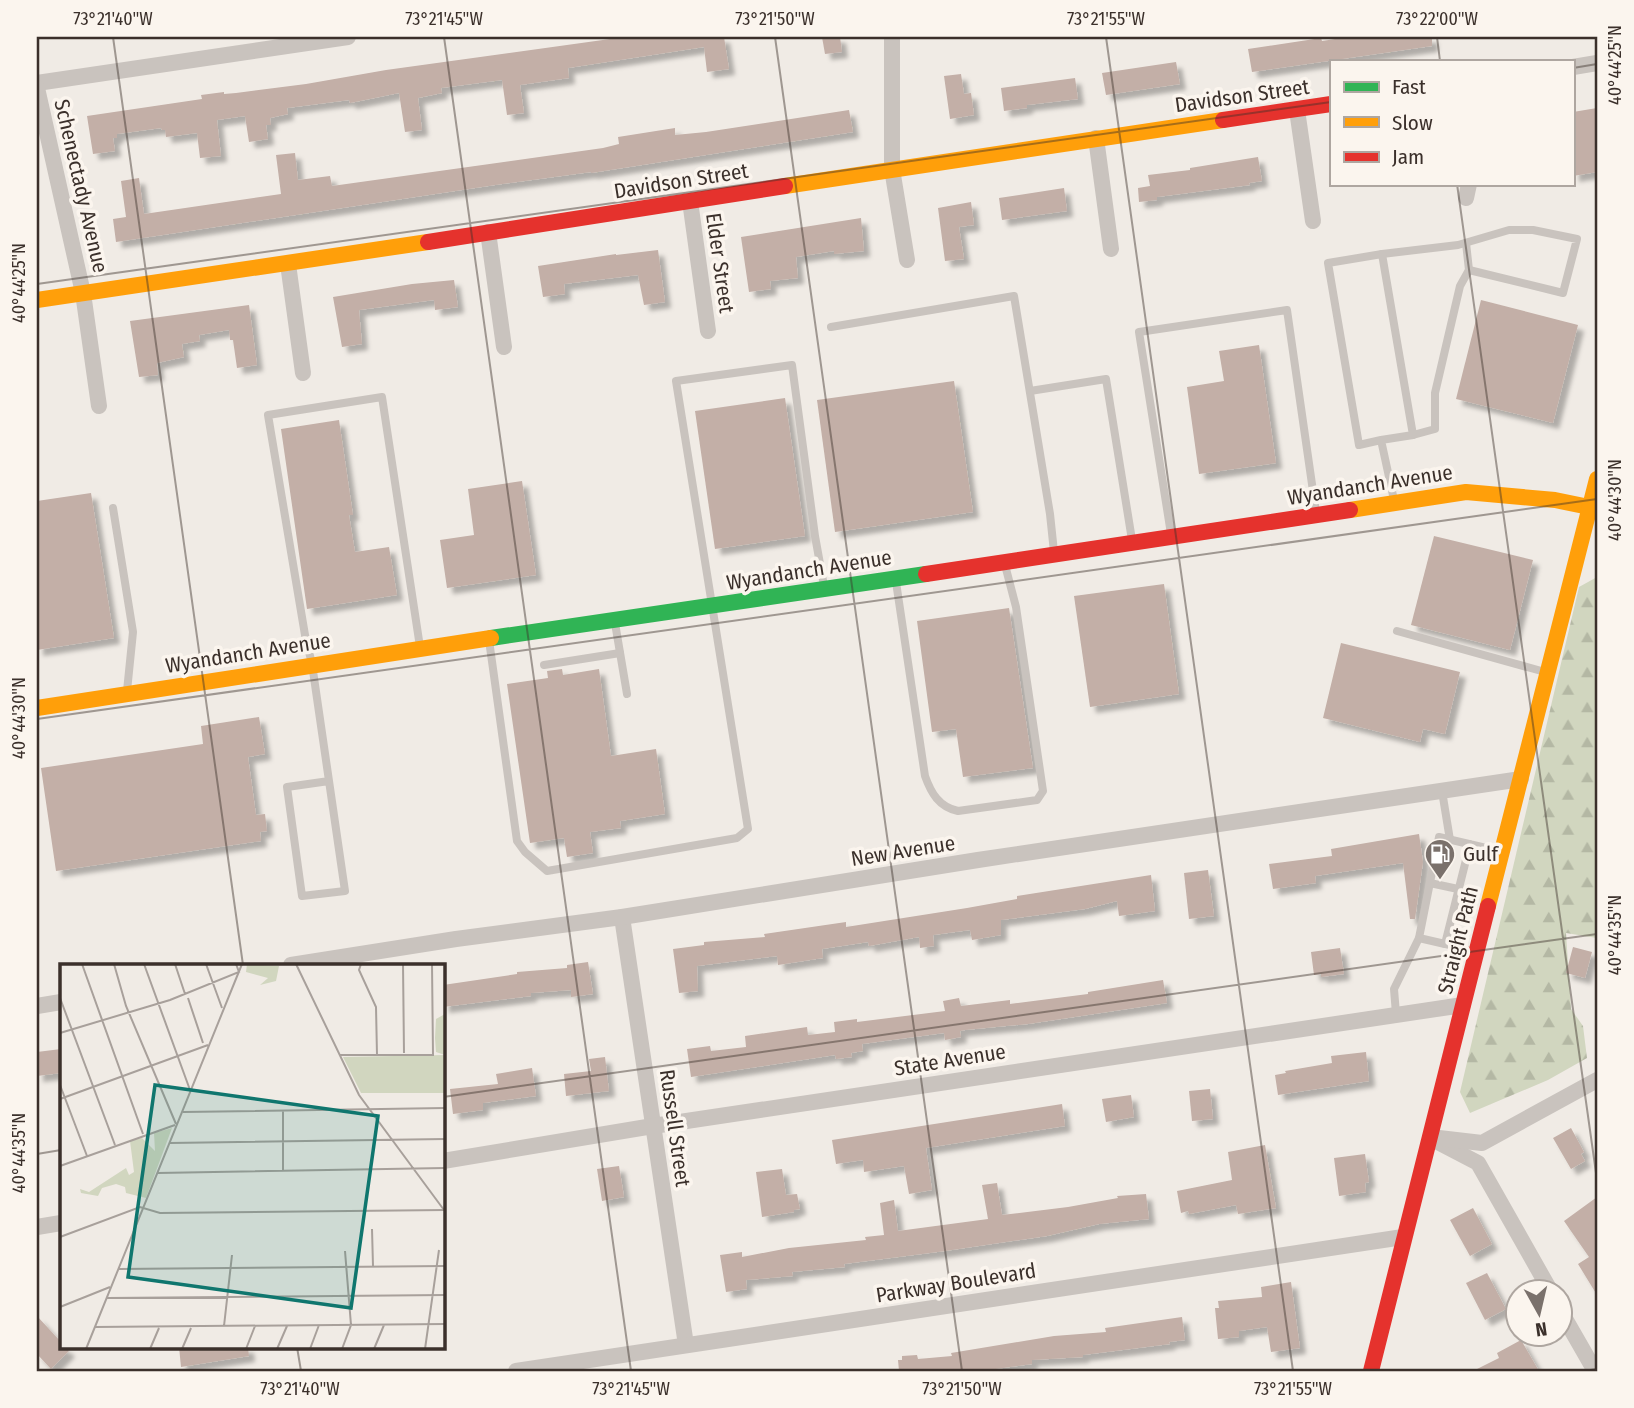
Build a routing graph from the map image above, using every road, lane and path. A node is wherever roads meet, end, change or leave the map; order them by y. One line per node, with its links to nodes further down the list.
1 (348, 37): 5 (street)
2 (892, 37): 9 (street)
3 (1597, 63): 4 (street)
4 (1574, 66)
5 (37, 86): 19 (street, Schenectady Avenue)
6 (1330, 104): 7 (street, Davidson Street)
7 (1297, 110): 8 (street, Davidson Street); 11 (street)
8 (1096, 138): 9 (street, Davidson Street); 14 (street)
9 (891, 169): 10 (street, Davidson Street); 16 (street)
10 (690, 201): 12 (street, Davidson Street); 22 (street, Elder Street)
11 (1313, 221)
12 (488, 232): 17 (street, Davidson Street); 23 (street)
13 (1466, 243): 15 (lane); 18 (lane); 18 (lane)
14 (1111, 249)
15 (1382, 254): 27 (lane); 28 (lane)
16 (907, 260)
17 (288, 264): 19 (street, Davidson Street); 24 (street)
18 (1469, 270): 27 (lane)
19 (83, 293): 20 (street, Davidson Street); 26 (street, Schenectady Avenue)
20 (37, 300)
21 (831, 327): 25 (lane)
22 (708, 331)
23 (504, 347)
24 (303, 373)
25 (1030, 391): 35 (lane); 36 (lane)
26 (99, 406)
27 (1413, 435): 28 (lane)
28 (1381, 440): 30 (lane)
29 (1597, 479): 32 (street, Straight Path)
30 (1394, 503): 32 (street, Wyandanch Avenue); 33 (street, Wyandanch Avenue)
31 (113, 508): 49 (lane)
32 (1593, 508): 48 (street, Straight Path)
33 (1316, 514): 34 (street, Wyandanch Avenue); 34 (lane)
34 (1171, 536): 35 (street, Wyandanch Avenue)
35 (1133, 542): 36 (street, Wyandanch Avenue)
36 (1054, 555): 37 (street, Wyandanch Avenue)
37 (1004, 562): 38 (street, Wyandanch Avenue); 38 (lane)
38 (896, 578): 39 (street, Wyandanch Avenue)
39 (825, 589): 40 (street, Wyandanch Avenue); 40 (lane)
40 (712, 606): 41 (street, Wyandanch Avenue); 43 (lane)
41 (614, 620): 43 (street, Wyandanch Avenue); 45 (lane)
42 (1397, 631): 48 (lane)
43 (489, 638): 44 (street, Wyandanch Avenue)
44 (420, 648): 46 (street, Wyandanch Avenue); 46 (lane)
45 (620, 653): 47 (lane); 50 (lane)
46 (312, 664): 49 (street, Wyandanch Avenue); 53 (lane)
47 (544, 665)
48 (1548, 673): 52 (street, Straight Path)
49 (127, 694): 51 (street, Wyandanch Avenue)
50 (627, 694)
51 (37, 708)
52 (1521, 779): 54 (street, New Avenue); 57 (street, Straight Path)
53 (329, 781): 53 (lane)
54 (1442, 789): 55 (lane); 60 (street, New Avenue)
55 (1450, 840): 56 (lane); 58 (lane)
56 (1470, 844): 57 (lane); 59 (lane)
57 (1502, 852): 63 (street, Straight Path)
58 (1430, 883): 59 (lane); 61 (lane)
59 (1458, 889): 62 (lane)
60 (622, 917): 64 (street, New Avenue); 70 (street, Russell Street)
61 (1419, 938): 62 (lane); 68 (lane)
62 (1444, 944): 63 (lane)
63 (1478, 953): 66 (street, Straight Path)
64 (297, 964)
65 (60, 1002): 67 (street)
66 (1463, 1005): 68 (street, State Avenue); 71 (street, Straight Path)
67 (37, 1006)
68 (1396, 1014): 70 (street, State Avenue)
69 (1597, 1080): 71 (street)
70 (653, 1126): 72 (street, State Avenue); 78 (street, Russell Street)
71 (1430, 1138): 75 (street, Straight Path); 76 (street)
72 (444, 1161)
73 (60, 1223): 74 (street)
74 (37, 1227)
75 (1403, 1237): 78 (street, Parkway Boulevard); 80 (street, Straight Path)
76 (1543, 1278)
77 (1574, 1334): 81 (street)
78 (686, 1345): 79 (street, Parkway Boulevard)
79 (516, 1371)
80 (1371, 1371)
81 (1595, 1371)

